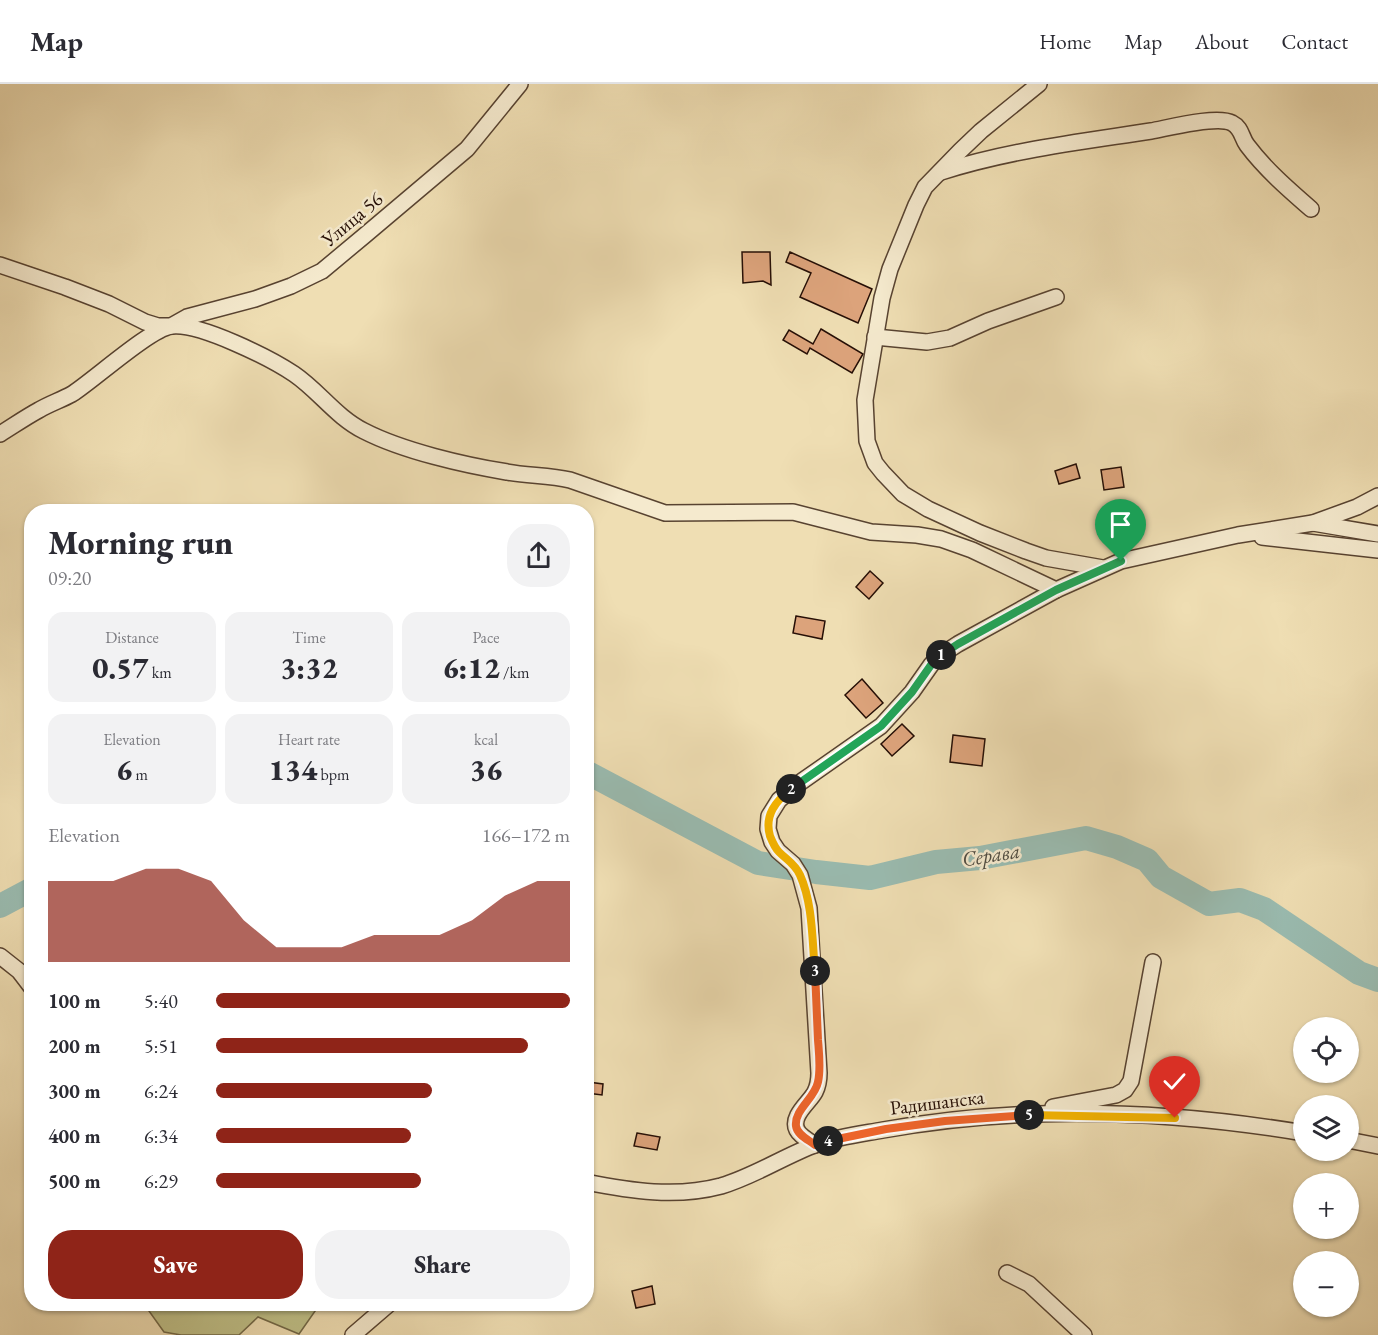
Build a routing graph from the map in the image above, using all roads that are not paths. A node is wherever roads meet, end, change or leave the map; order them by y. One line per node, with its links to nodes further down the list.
1 (520, 84): 7 (street, Улица 56)
2 (1039, 84): 3 (street)
3 (938, 173): 4 (street); 8 (street)
4 (1311, 209)
5 (0, 265): 7 (street)
6 (1056, 297): 8 (street)
7 (171, 326): 9 (street, Улица 56); 16 (street)
8 (875, 337): 15 (street)
9 (0, 434)
10 (1378, 496): 11 (street)
11 (1313, 523): 12 (street); 13 (street)
12 (1378, 534)
13 (1239, 535): 14 (street); 15 (street)
14 (1378, 550)
15 (1103, 568): 16 (street)
16 (1056, 590): 23 (street)
17 (0, 956): 19 (street)
18 (1153, 962): 20 (street)
19 (24, 977)
20 (1023, 1115): 21 (street, Радишанска); 23 (street, Радишанска)
21 (1293, 1131)
22 (1359, 1142): 24 (street)
23 (815, 1145): 25 (street, Радишанска)
24 (1378, 1146)
25 (594, 1184)
26 (1007, 1273): 29 (street)
27 (381, 1311): 28 (street)
28 (353, 1335)
29 (1084, 1335)

